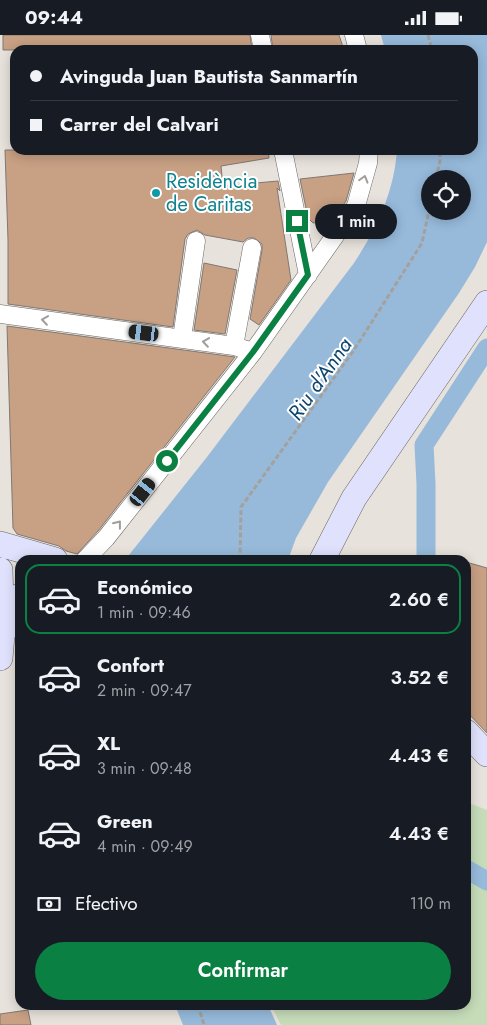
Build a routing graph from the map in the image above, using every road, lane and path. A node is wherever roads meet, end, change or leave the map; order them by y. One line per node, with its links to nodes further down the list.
1 (284, 155): 8 (street)
2 (369, 155): 8 (street, one-way to 2)
3 (440, 155): 4 (path)
4 (438, 170)
5 (427, 220): 17 (path)
6 (196, 241): 11 (street)
7 (252, 248): 12 (street)
8 (308, 275): 13 (street)
9 (487, 303): 18 (main road)
10 (0, 314): 11 (street, one-way to 10)
11 (182, 338): 12 (street, one-way to 11)
12 (234, 346): 13 (street)
13 (253, 352): 16 (street, one-way to 13)
14 (0, 544): 15 (main road)
15 (34, 555)
16 (90, 555)
17 (240, 555)
18 (325, 555)
19 (0, 570): 21 (main road)
20 (15, 609): 21 (main road)
21 (1, 647)
22 (471, 737): 23 (main road)
23 (487, 754)
24 (200, 1010): 25 (path)
25 (204, 1025)

